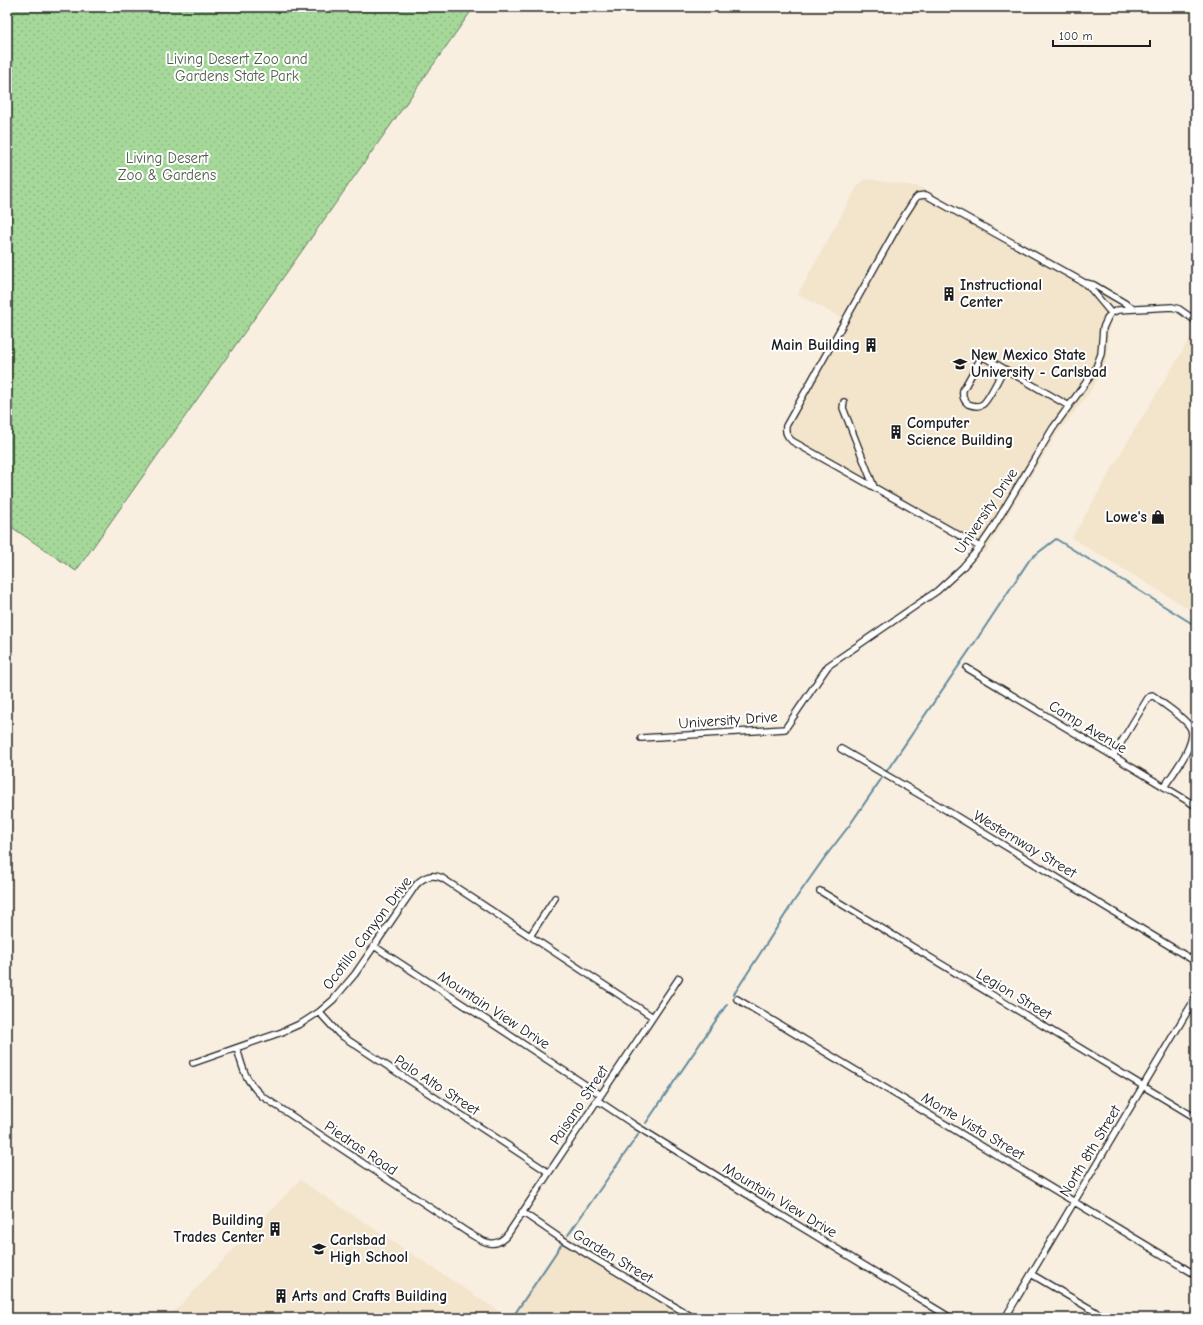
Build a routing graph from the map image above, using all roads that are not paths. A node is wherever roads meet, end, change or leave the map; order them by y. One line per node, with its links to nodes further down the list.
1 (1083, 282): 2 (street); 3 (street); 8 (street)
2 (1134, 308): 3 (street); 4 (street)
3 (1111, 313): 7 (street, University Drive)
4 (1196, 321)
5 (1004, 369): 5 (street); 7 (street)
6 (844, 402): 8 (street)
7 (1069, 406): 9 (street, University Drive)
8 (874, 487): 9 (street)
9 (980, 547): 11 (street, University Drive)
10 (967, 668): 13 (street, Camp Avenue)
11 (641, 738)
12 (841, 749): 20 (street, Westernway Street)
13 (1113, 756): 14 (street, Camp Avenue); 14 (street)
14 (1164, 787): 15 (street, Camp Avenue)
15 (1196, 806)
16 (820, 891): 28 (street, Legion Street)
17 (555, 898): 18 (street)
18 (530, 936): 19 (street, Ocotillo Canyon Drive); 25 (street, Ocotillo Canyon Drive)
19 (374, 946): 24 (street, Ocotillo Canyon Drive); 29 (street, Mountain View Drive)
20 (1196, 962)
21 (679, 978): 25 (street, Paisano Street)
22 (1196, 997): 28 (street, North 8th Street)
23 (737, 999): 32 (street, Monte Vista Street)
24 (319, 1012): 26 (street, Ocotillo Canyon Drive); 31 (street, Palo Alto Street)
25 (654, 1017): 29 (street, Paisano Street)
26 (236, 1048): 27 (street, Ocotillo Canyon Drive); 34 (street, Piedras Road)
27 (193, 1063)
28 (1142, 1086): 30 (street, Legion Street); 32 (street, North 8th Street)
29 (599, 1098): 31 (street, Paisano Street); 38 (street, Mountain View Drive)
30 (1196, 1118)
31 (548, 1172): 33 (street, Paisano Street)
32 (1074, 1201): 35 (street, North 8th Street); 36 (street, Monte Vista Street)
33 (522, 1212): 34 (street, Paisano Street); 37 (street, Garden Street)
34 (496, 1243)
35 (1031, 1274): 39 (street, North 8th Street); 40 (street)
36 (1196, 1275)
37 (694, 1318)
38 (951, 1318)
39 (1005, 1318)
40 (1106, 1318)

